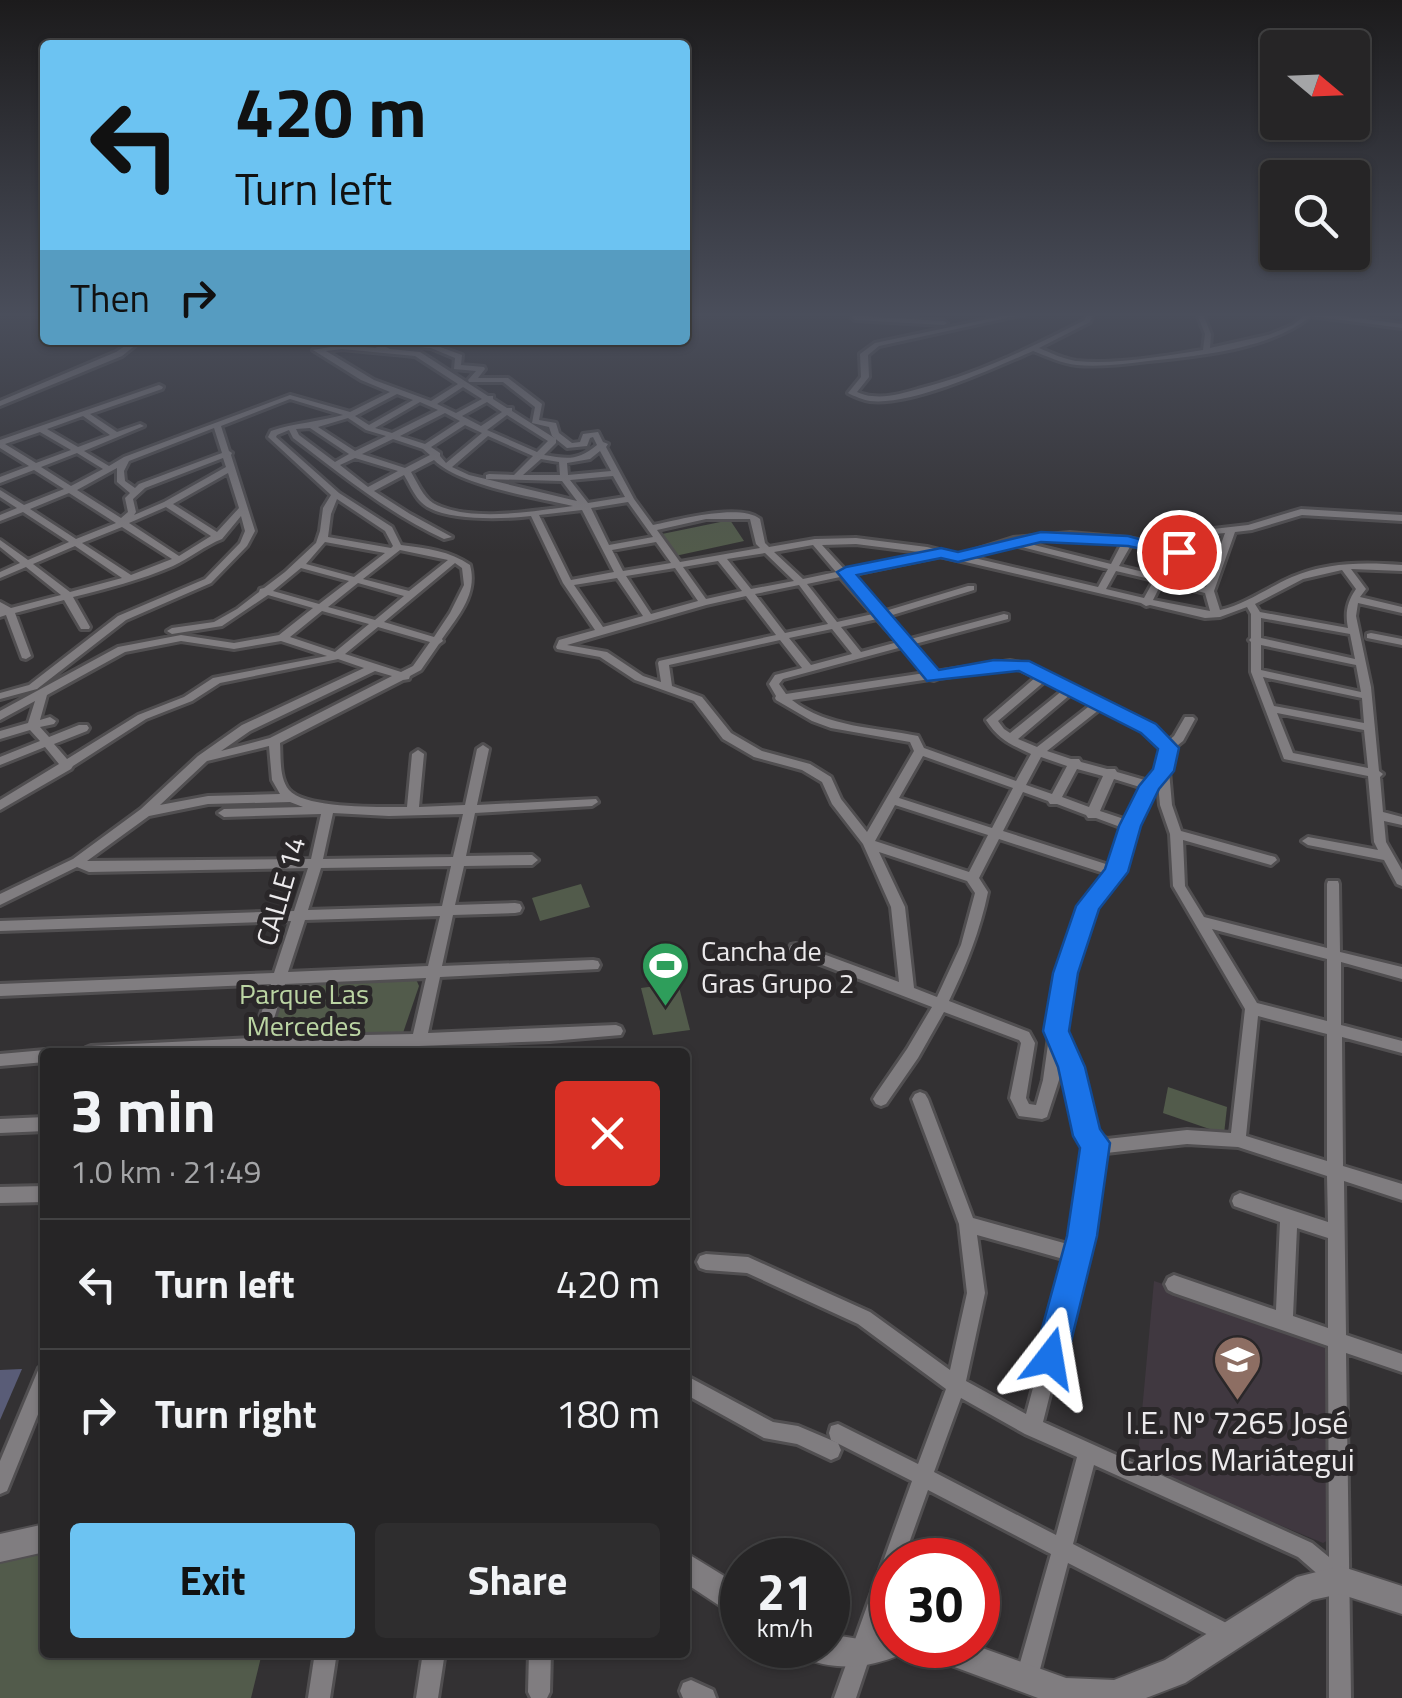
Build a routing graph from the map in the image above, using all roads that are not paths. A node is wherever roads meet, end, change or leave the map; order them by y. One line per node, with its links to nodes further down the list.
1 (26, 393): 12 (street)
2 (143, 393): 16 (street)
3 (392, 393): 17 (street)
4 (398, 393): 11 (street)
5 (448, 393): 13 (street)
6 (482, 393): 10 (street)
7 (523, 393): 29 (street)
8 (852, 393): 9 (street)
9 (912, 393)
10 (490, 398): 15 (street); 18 (street)
11 (418, 400): 13 (street); 23 (street)
12 (0, 404)
13 (432, 404): 14 (street)
14 (444, 410): 18 (street); 27 (street)
15 (509, 410): 25 (street); 34 (street)
16 (86, 415): 24 (street); 26 (street)
17 (350, 415): 20 (street); 21 (street); 23 (street)
18 (460, 419): 25 (street); 30 (street)
19 (140, 426): 26 (street)
20 (312, 426): 22 (street); 33 (street)
21 (218, 427): 32 (street); 36 (street)
22 (291, 427): 38 (street); 54 (street)
23 (368, 428): 27 (street)
24 (43, 430): 28 (street); 31 (street)
25 (484, 431): 34 (street); 40 (street)
26 (116, 435): 31 (street)
27 (393, 438): 30 (street); 33 (street)
28 (0, 444): 39 (street)
29 (604, 444): 37 (street); 44 (street)
30 (426, 446): 35 (street)
31 (74, 450): 39 (street); 41 (street)
32 (228, 452): 42 (street); 53 (street)
33 (354, 455): 38 (street); 43 (street)
34 (534, 455): 37 (street); 45 (street)
35 (437, 456): 40 (street); 43 (street)
36 (126, 459): 41 (street); 53 (street)
37 (563, 460): 46 (street)
38 (334, 465): 51 (street)
39 (32, 466): 48 (street); 50 (street)
40 (446, 467): 47 (street)
41 (109, 469): 50 (street)
42 (229, 469): 56 (street); 59 (street)
43 (406, 471): 51 (street); 60 (street)
44 (615, 472): 46 (street); 55 (street)
45 (518, 475): 46 (street); 47 (street)
46 (564, 478): 57 (street)
47 (474, 479): 49 (street)
48 (0, 480)
49 (516, 488): 57 (street); 60 (street)
50 (69, 489): 58 (street); 64 (street)
51 (368, 490): 68 (street)
52 (0, 492): 58 (street)
53 (134, 492): 64 (street)
54 (336, 495): 70 (street); 77 (street)
55 (630, 499): 57 (street); 65 (street)
56 (166, 504): 64 (street); 67 (street)
57 (584, 506): 61 (street); 76 (street)
58 (24, 508): 62 (street); 75 (street)
59 (243, 509): 67 (street); 143 (street)
60 (515, 514): 61 (street)
61 (534, 514): 99 (street)
62 (0, 518)
63 (1402, 518): 66 (street)
64 (121, 524): 75 (street); 83 (street)
65 (652, 528): 69 (street); 78 (street)
66 (1231, 530): 79 (street); 85 (street)
67 (220, 537): 83 (street)
68 (446, 537)
69 (659, 538): 76 (street); 87 (street)
70 (324, 539): 77 (street); 88 (street)
71 (1128, 541): 73 (street); 79 (street); 89 (street)
72 (815, 542): 78 (street); 80 (street); 92 (street)
73 (1010, 542): 82 (street); 89 (street)
74 (0, 543): 86 (street)
75 (76, 543): 86 (street); 95 (street)
76 (606, 548): 94 (street)
77 (395, 549): 84 (street); 97 (street)
78 (766, 549): 81 (street); 98 (street)
79 (1176, 551): 85 (street); 96 (street)
80 (941, 553): 82 (street); 92 (street)
81 (720, 557): 87 (street); 103 (street)
82 (958, 557): 104 (street)
83 (178, 558): 95 (street)
84 (455, 559): 106 (street); 127 (street)
85 (1218, 562): 101 (street)
86 (28, 563): 93 (street); 105 (street)
87 (676, 565): 94 (street); 108 (street)
88 (303, 566): 97 (street); 102 (street)
89 (1116, 567): 96 (street); 104 (street)
90 (1345, 567): 91 (street); 107 (street); 111 (street)
91 (1402, 568)
92 (846, 572): 98 (street); 115 (street)
93 (0, 575)
94 (621, 576): 99 (street); 117 (street)
95 (129, 578): 105 (street)
96 (1162, 578): 101 (street); 109 (street)
97 (354, 580): 106 (street); 110 (street)
98 (801, 582): 103 (street); 119 (street)
99 (568, 583): 121 (street)
100 (971, 588): 115 (street)
101 (1209, 590): 114 (street)
102 (263, 591): 110 (street); 130 (street)
103 (750, 592): 108 (street); 124 (street)
104 (1100, 592): 109 (street)
105 (66, 594): 112 (street); 120 (street)
106 (412, 595): 118 (street)
107 (1354, 599): 113 (street); 122 (street)
108 (704, 602): 117 (street)
109 (1146, 603): 114 (street)
110 (319, 607): 118 (street); 125 (street)
111 (1253, 608): 114 (street); 122 (street); 126 (street)
112 (3, 610): 132 (street)
113 (1402, 610)
114 (1216, 615)
115 (882, 616): 119 (street); 128 (street)
116 (1004, 617): 128 (street)
117 (648, 618): 121 (street)
118 (377, 625): 127 (street); 133 (street)
119 (835, 625): 124 (street); 131 (street)
120 (85, 627)
121 (601, 632): 141 (street)
122 (1355, 632): 134 (street)
123 (1371, 636): 129 (street)
124 (784, 637): 136 (street); 141 (street)
125 (282, 638): 130 (street); 133 (street)
126 (1254, 640): 134 (street); 137 (street)
127 (438, 641): 140 (street)
128 (904, 642): 131 (street); 138 (street)
129 (1402, 642)
130 (122, 649): 143 (street)
131 (858, 655): 136 (street)
132 (26, 656)
133 (335, 657): 135 (street); 167 (street)
134 (1362, 663): 145 (street)
135 (372, 668): 140 (street); 164 (street)
136 (808, 669): 146 (street)
137 (1256, 672): 145 (street); 148 (street)
138 (934, 677): 139 (street); 146 (street)
139 (1044, 677): 142 (street); 156 (street)
140 (405, 678): 157 (street)
141 (667, 686): 190 (street)
142 (1070, 690): 147 (street); 156 (street)
143 (37, 691): 144 (street); 149 (street); 152 (street)
144 (0, 696)
145 (1366, 696): 154 (street)
146 (780, 698): 161 (street)
147 (1100, 704): 159 (street); 162 (street)
148 (1269, 708): 154 (street); 170 (street)
149 (0, 716)
150 (1189, 719): 159 (street)
151 (50, 722): 152 (street)
152 (33, 726): 155 (street); 158 (street)
153 (83, 728): 158 (street)
154 (1370, 728): 170 (street)
155 (0, 735)
156 (1009, 740): 162 (street)
157 (274, 742): 164 (street); 173 (street)
158 (46, 744): 165 (street); 167 (street)
159 (1168, 748): 168 (street)
160 (483, 749): 178 (street)
161 (920, 751): 172 (street); 174 (street)
162 (1037, 753): 166 (street); 172 (street)
163 (418, 754): 180 (street)
164 (202, 759): 181 (street)
165 (0, 761)
166 (1075, 762): 169 (street); 176 (street)
167 (67, 766): 177 (street)
168 (1163, 771): 171 (street); 188 (street)
169 (1112, 772): 171 (street); 183 (street)
170 (1376, 774): 184 (street)
171 (1150, 786): 186 (street)
172 (1018, 788): 176 (street); 187 (street)
173 (290, 798): 179 (street); 181 (street)
174 (892, 800): 187 (street); 190 (street)
175 (592, 802): 178 (street)
176 (1054, 802): 183 (street)
177 (0, 806)
178 (469, 809): 180 (street); 194 (street)
179 (328, 810): 180 (street); 182 (street); 196 (street, CALLE 14)
180 (413, 810)
181 (145, 812): 195 (street)
182 (224, 813)
183 (1092, 815): 186 (street)
184 (1378, 815): 185 (street); 191 (street)
185 (1402, 820)
186 (1130, 826): 197 (street)
187 (994, 834): 197 (street); 198 (street)
188 (1176, 834): 193 (street); 205 (street)
189 (1308, 841): 191 (street)
190 (869, 843): 198 (street); 214 (street)
191 (1386, 856): 199 (street)
192 (532, 860): 194 (street)
193 (1270, 860)
194 (458, 861): 196 (street); 203 (street)
195 (77, 862): 196 (street); 201 (street)
196 (316, 864): 204 (street, CALLE 14)
197 (1116, 872): 219 (street)
198 (972, 878): 215 (street)
199 (1402, 881)
200 (1333, 884): 208 (street)
201 (0, 900)
202 (515, 908): 203 (street)
203 (447, 910): 204 (street); 210 (street)
204 (300, 914): 206 (street); 212 (street, CALLE 14)
205 (1201, 921): 208 (street); 216 (street)
206 (0, 926)
207 (796, 949): 214 (street)
208 (1333, 956): 211 (street); 217 (street)
209 (593, 965): 210 (street)
210 (434, 972): 212 (street); 220 (street)
211 (1402, 974)
212 (280, 978): 213 (street); 221 (street, CALLE 14)
213 (0, 990)
214 (907, 992): 215 (street)
215 (939, 1004): 219 (street); 228 (street)
216 (1252, 1008): 217 (street); 232 (street)
217 (1334, 1029): 224 (street); 234 (street)
218 (616, 1031): 222 (street)
219 (1056, 1031): 233 (street)
220 (419, 1040): 222 (street); 223 (street)
221 (259, 1042): 223 (street); 225 (street)
222 (484, 1046)
223 (297, 1047)
224 (1402, 1047)
225 (189, 1048)
226 (40, 1056): 227 (street)
227 (0, 1060)
228 (881, 1099)
229 (920, 1100): 240 (street)
230 (40, 1124): 231 (street)
231 (0, 1126)
232 (1238, 1140): 233 (street); 234 (street)
233 (1096, 1143): 242 (street)
234 (1337, 1172): 235 (street); 241 (street)
235 (1402, 1192)
236 (40, 1194): 237 (street)
237 (0, 1195)
238 (1240, 1200): 239 (street)
239 (1289, 1217): 241 (street); 245 (street)
240 (967, 1224): 242 (street); 248 (street)
241 (1337, 1233): 246 (street)
242 (1077, 1254): 251 (street)
243 (706, 1262): 248 (street)
244 (1174, 1284): 245 (street)
245 (1284, 1321): 246 (street)
246 (1336, 1338): 247 (street); 260 (street)
247 (1402, 1363)
248 (956, 1385): 251 (street); 253 (street)
249 (690, 1387): 253 (street)
250 (39, 1403): 254 (street)
251 (1032, 1427): 252 (street)
252 (1088, 1452): 258 (street); 260 (street)
253 (923, 1480): 255 (street); 258 (street)
254 (0, 1484)
255 (902, 1538)
256 (40, 1539): 257 (street)
257 (0, 1548)
258 (1062, 1550): 264 (street); 272 (street)
259 (690, 1569): 261 (street)
260 (1340, 1580): 262 (street); 264 (street); 278 (street)
261 (720, 1589)
262 (1402, 1600)
263 (870, 1622): 267 (street)
264 (1232, 1636): 274 (street)
265 (870, 1650): 267 (street)
266 (850, 1653): 267 (street)
267 (858, 1654): 277 (street)
268 (325, 1658): 275 (street)
269 (433, 1658): 276 (street)
270 (540, 1658): 273 (street)
271 (1000, 1668): 272 (street)
272 (1026, 1677): 274 (street)
273 (538, 1692)
274 (1071, 1696)
275 (319, 1698)
276 (426, 1698)
277 (844, 1698)
278 (1340, 1698)

